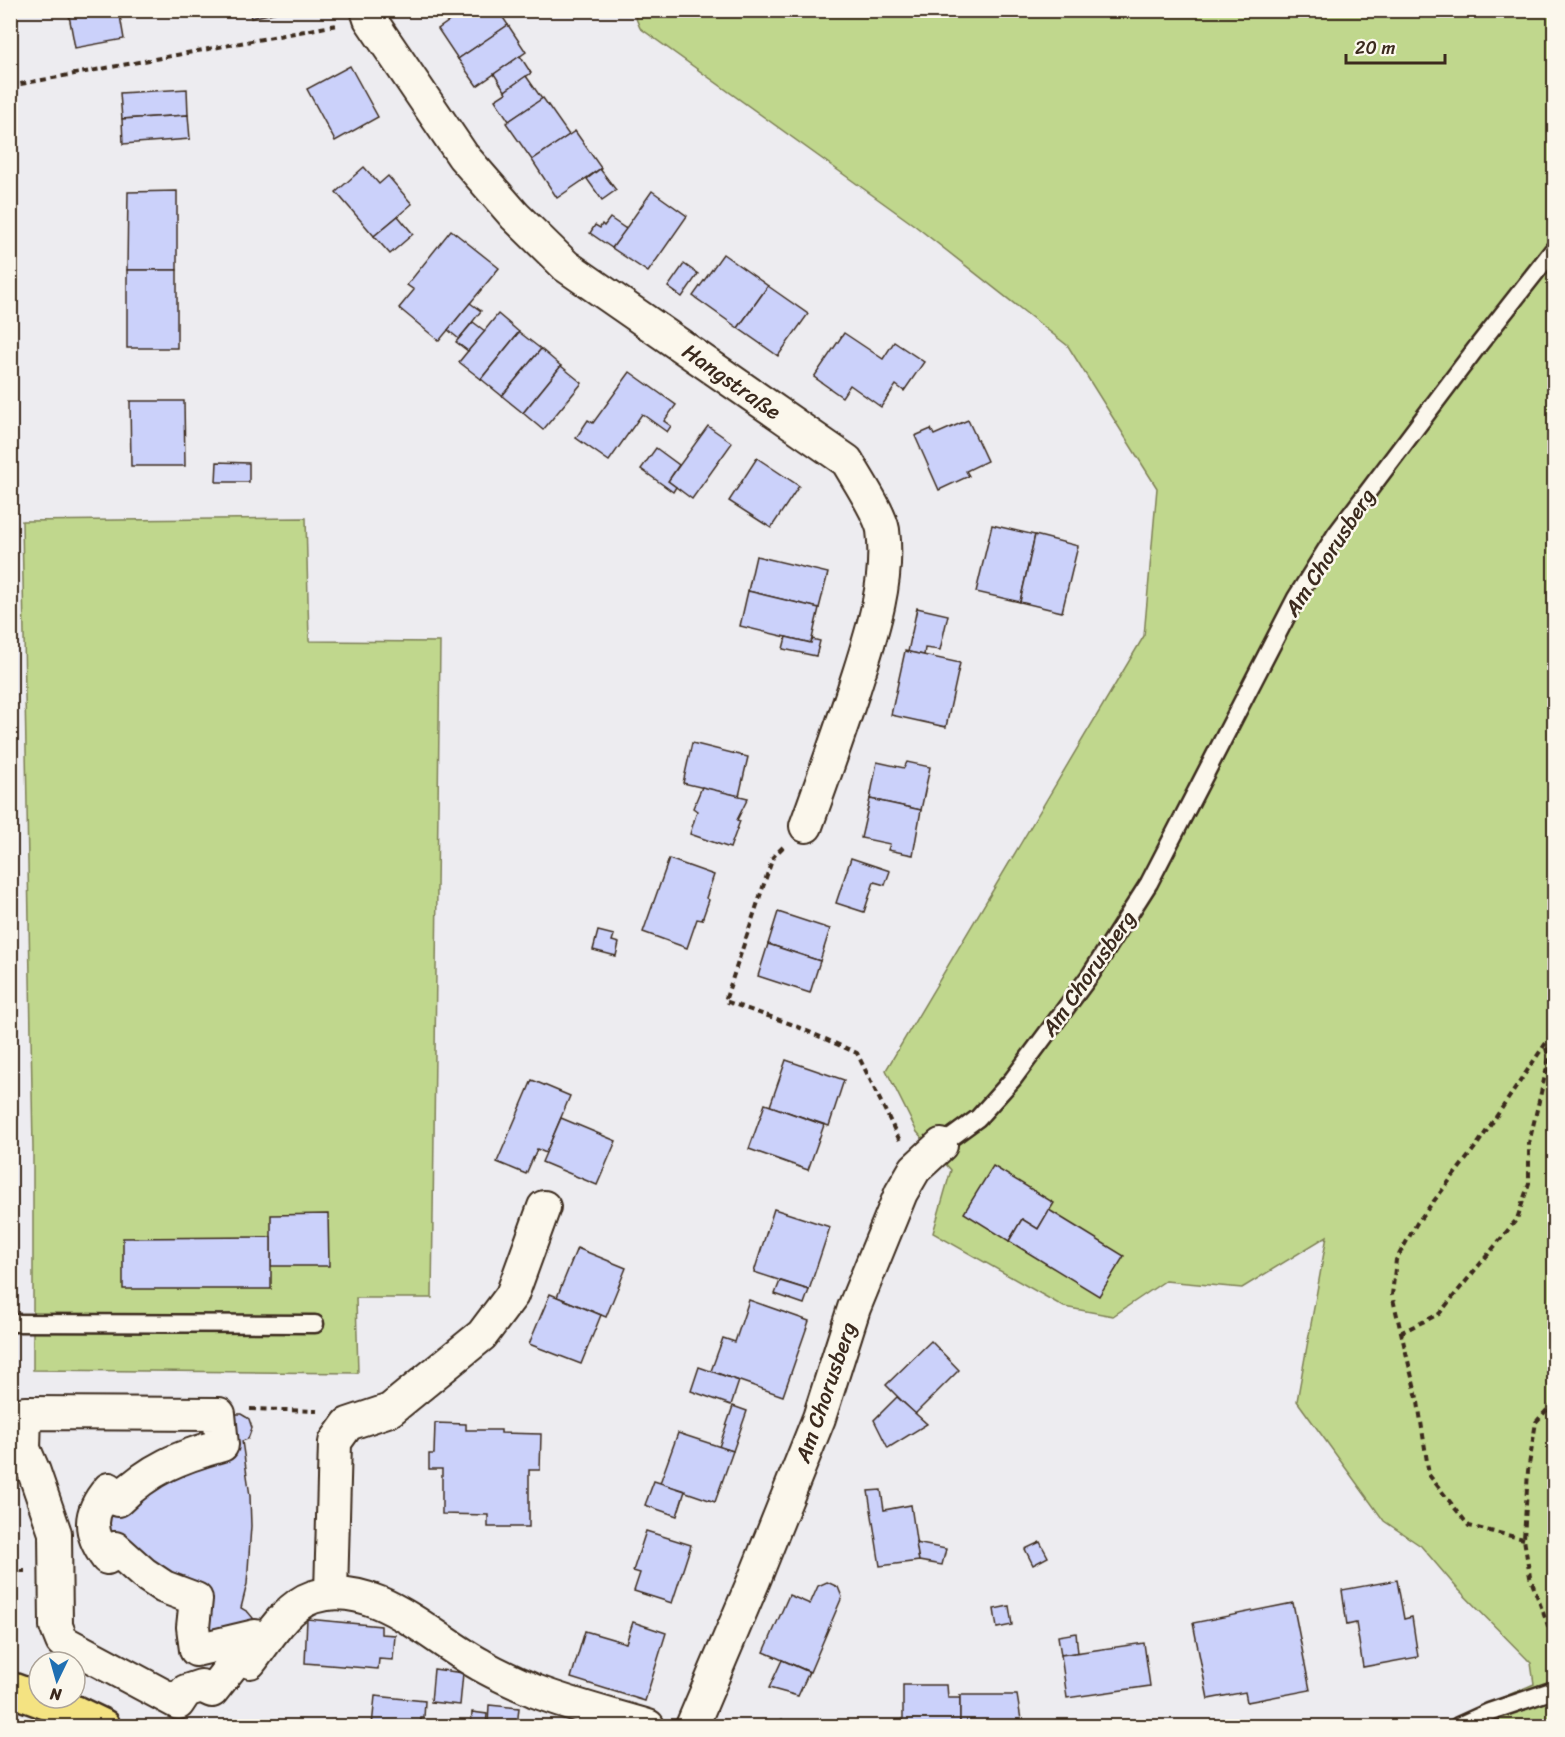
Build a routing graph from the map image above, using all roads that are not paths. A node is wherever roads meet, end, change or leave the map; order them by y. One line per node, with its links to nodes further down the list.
1 (355, 17): 3 (street, Hangstraße)
2 (1554, 249): 4 (lane, Am Chorusberg)
3 (806, 826)
4 (941, 1146): 15 (street, Am Chorusberg)
5 (544, 1207): 9 (street)
6 (10, 1323): 7 (lane)
7 (315, 1324)
8 (211, 1414): 8 (street)
9 (332, 1593): 10 (street); 14 (street)
10 (232, 1685)
11 (10, 1689): 13 (main road)
12 (1554, 1690): 16 (lane)
13 (103, 1726)
14 (648, 1726)
15 (692, 1726)
16 (1458, 1726)

